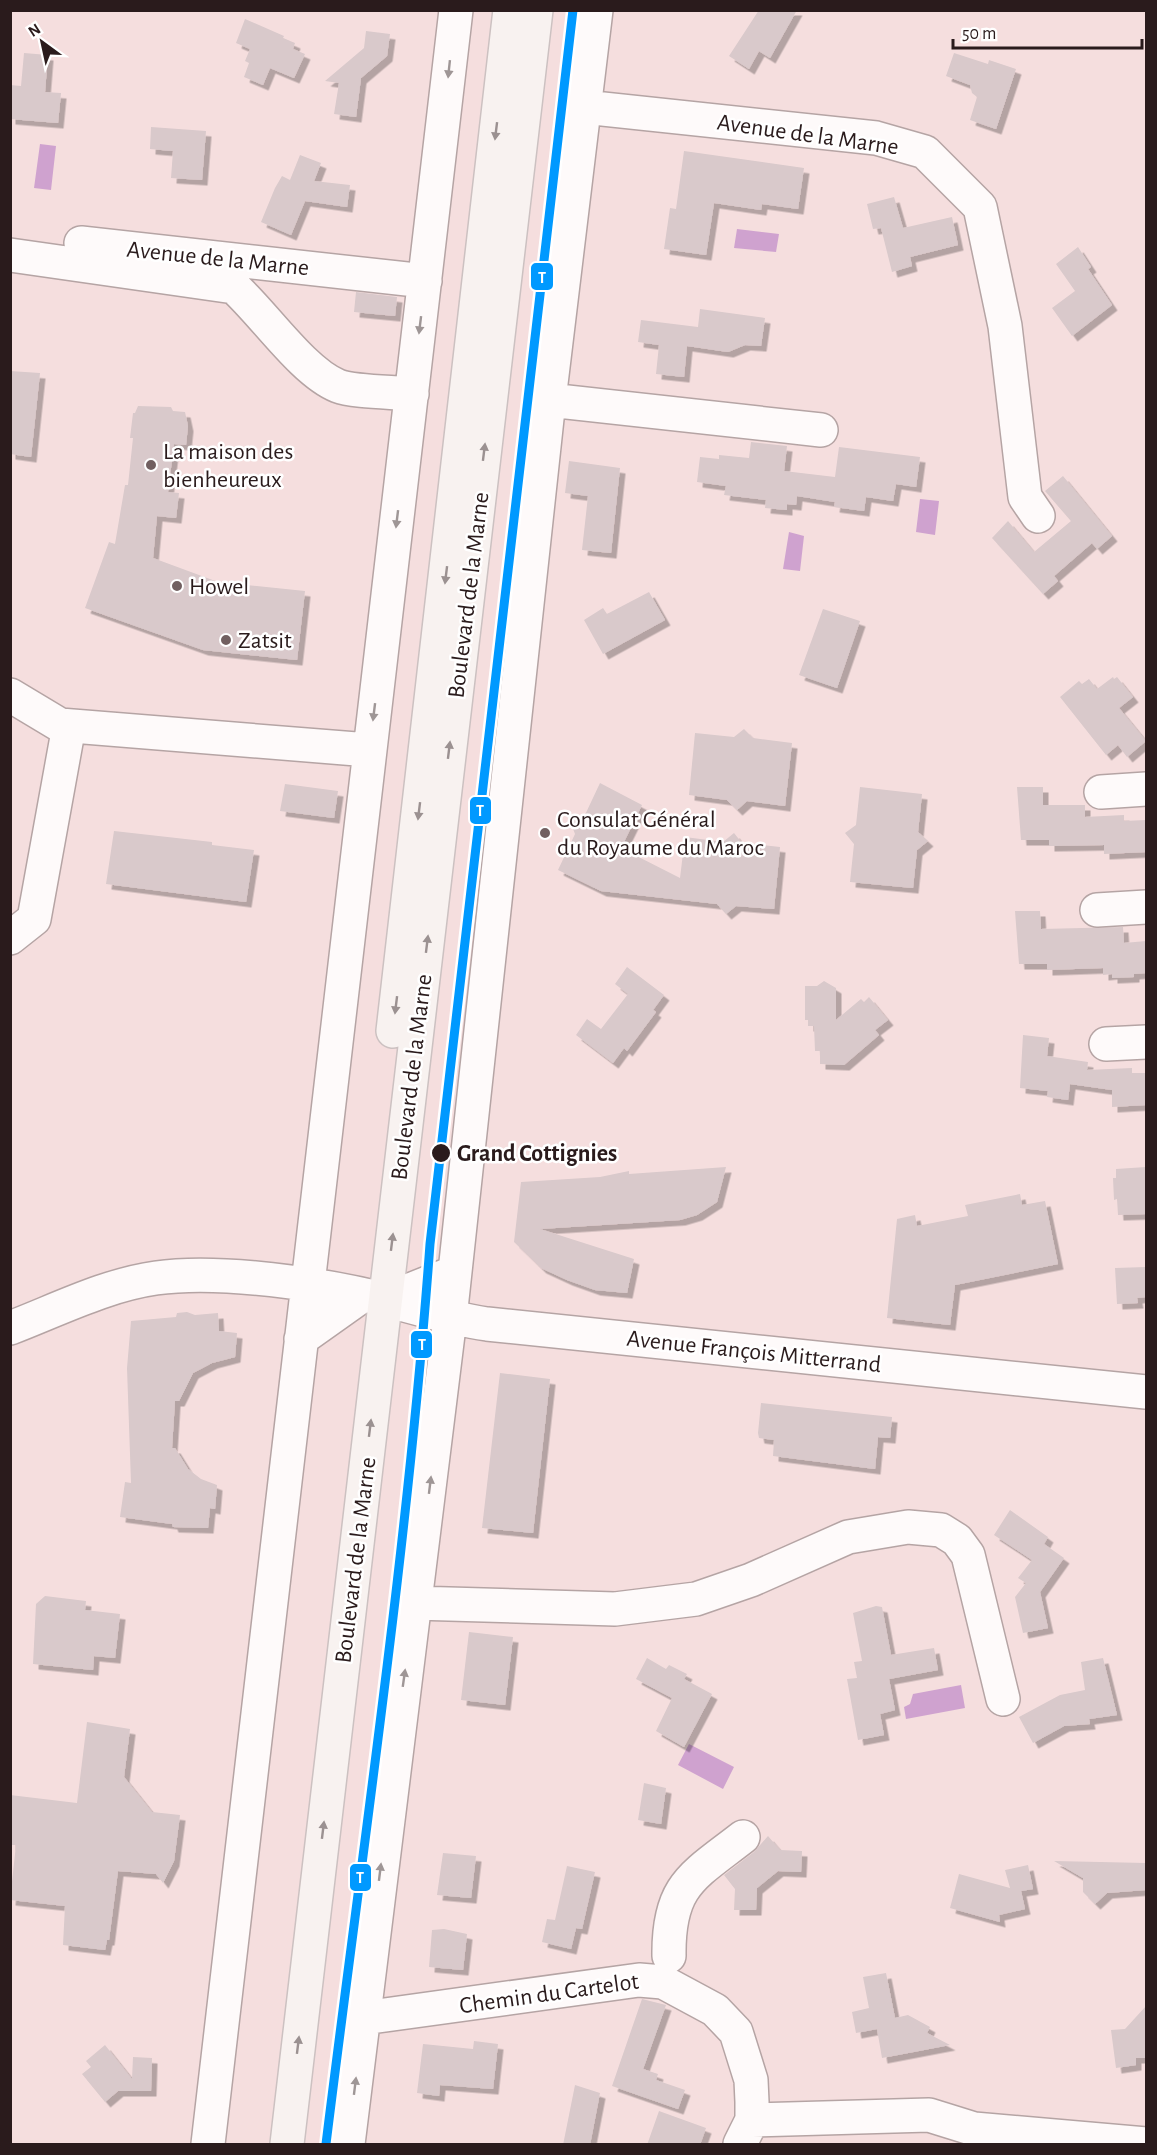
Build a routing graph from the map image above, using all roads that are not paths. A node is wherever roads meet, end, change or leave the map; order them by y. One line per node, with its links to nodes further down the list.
1 (456, 10): 8 (street, one-way to 8)
2 (510, 10): 25 (main road, Boulevard de la Marne, one-way to 25)
3 (536, 10): 25 (main road, Boulevard de la Marne, one-way to 3)
4 (596, 10): 5 (street)
5 (584, 106): 10 (street); 12 (street, Avenue de la Marne)
6 (10, 236): 8 (street, Avenue de la Marne)
7 (10, 255): 9 (street)
8 (425, 281): 9 (street, one-way to 9)
9 (412, 394): 15 (street, one-way to 15)
10 (549, 400): 11 (street); 23 (street)
11 (821, 430)
12 (1038, 516)
13 (10, 695): 14 (street)
14 (69, 726): 15 (street); 20 (street)
15 (369, 750): 24 (street)
16 (1146, 789): 17 (street)
17 (1101, 792)
18 (1146, 907): 19 (street)
19 (1097, 910)
20 (10, 938)
21 (1146, 1042): 22 (street)
22 (1106, 1044)
23 (454, 1272): 25 (street); 26 (street)
24 (307, 1285): 25 (street); 27 (street); 28 (street)
25 (374, 1298): 26 (street, Avenue François Mitterrand); 28 (street); 38 (main road, Boulevard de la Marne); 39 (main road, Boulevard de la Marne, one-way to 25)
26 (450, 1318): 29 (street, Avenue François Mitterrand); 30 (street, one-way to 26)
27 (10, 1328)
28 (301, 1339): 37 (street)
29 (1146, 1392)
30 (414, 1603): 31 (street); 34 (street, one-way to 30)
31 (1003, 1699)
32 (743, 1837): 33 (street)
33 (669, 1956)
34 (363, 2018): 35 (street, Chemin du Cartelot); 40 (street, one-way to 34)
35 (746, 2132): 36 (street, Chemin du Cartelot)
36 (1146, 2144)
37 (208, 2145)
38 (264, 2145)
39 (286, 2145)
40 (348, 2145)

